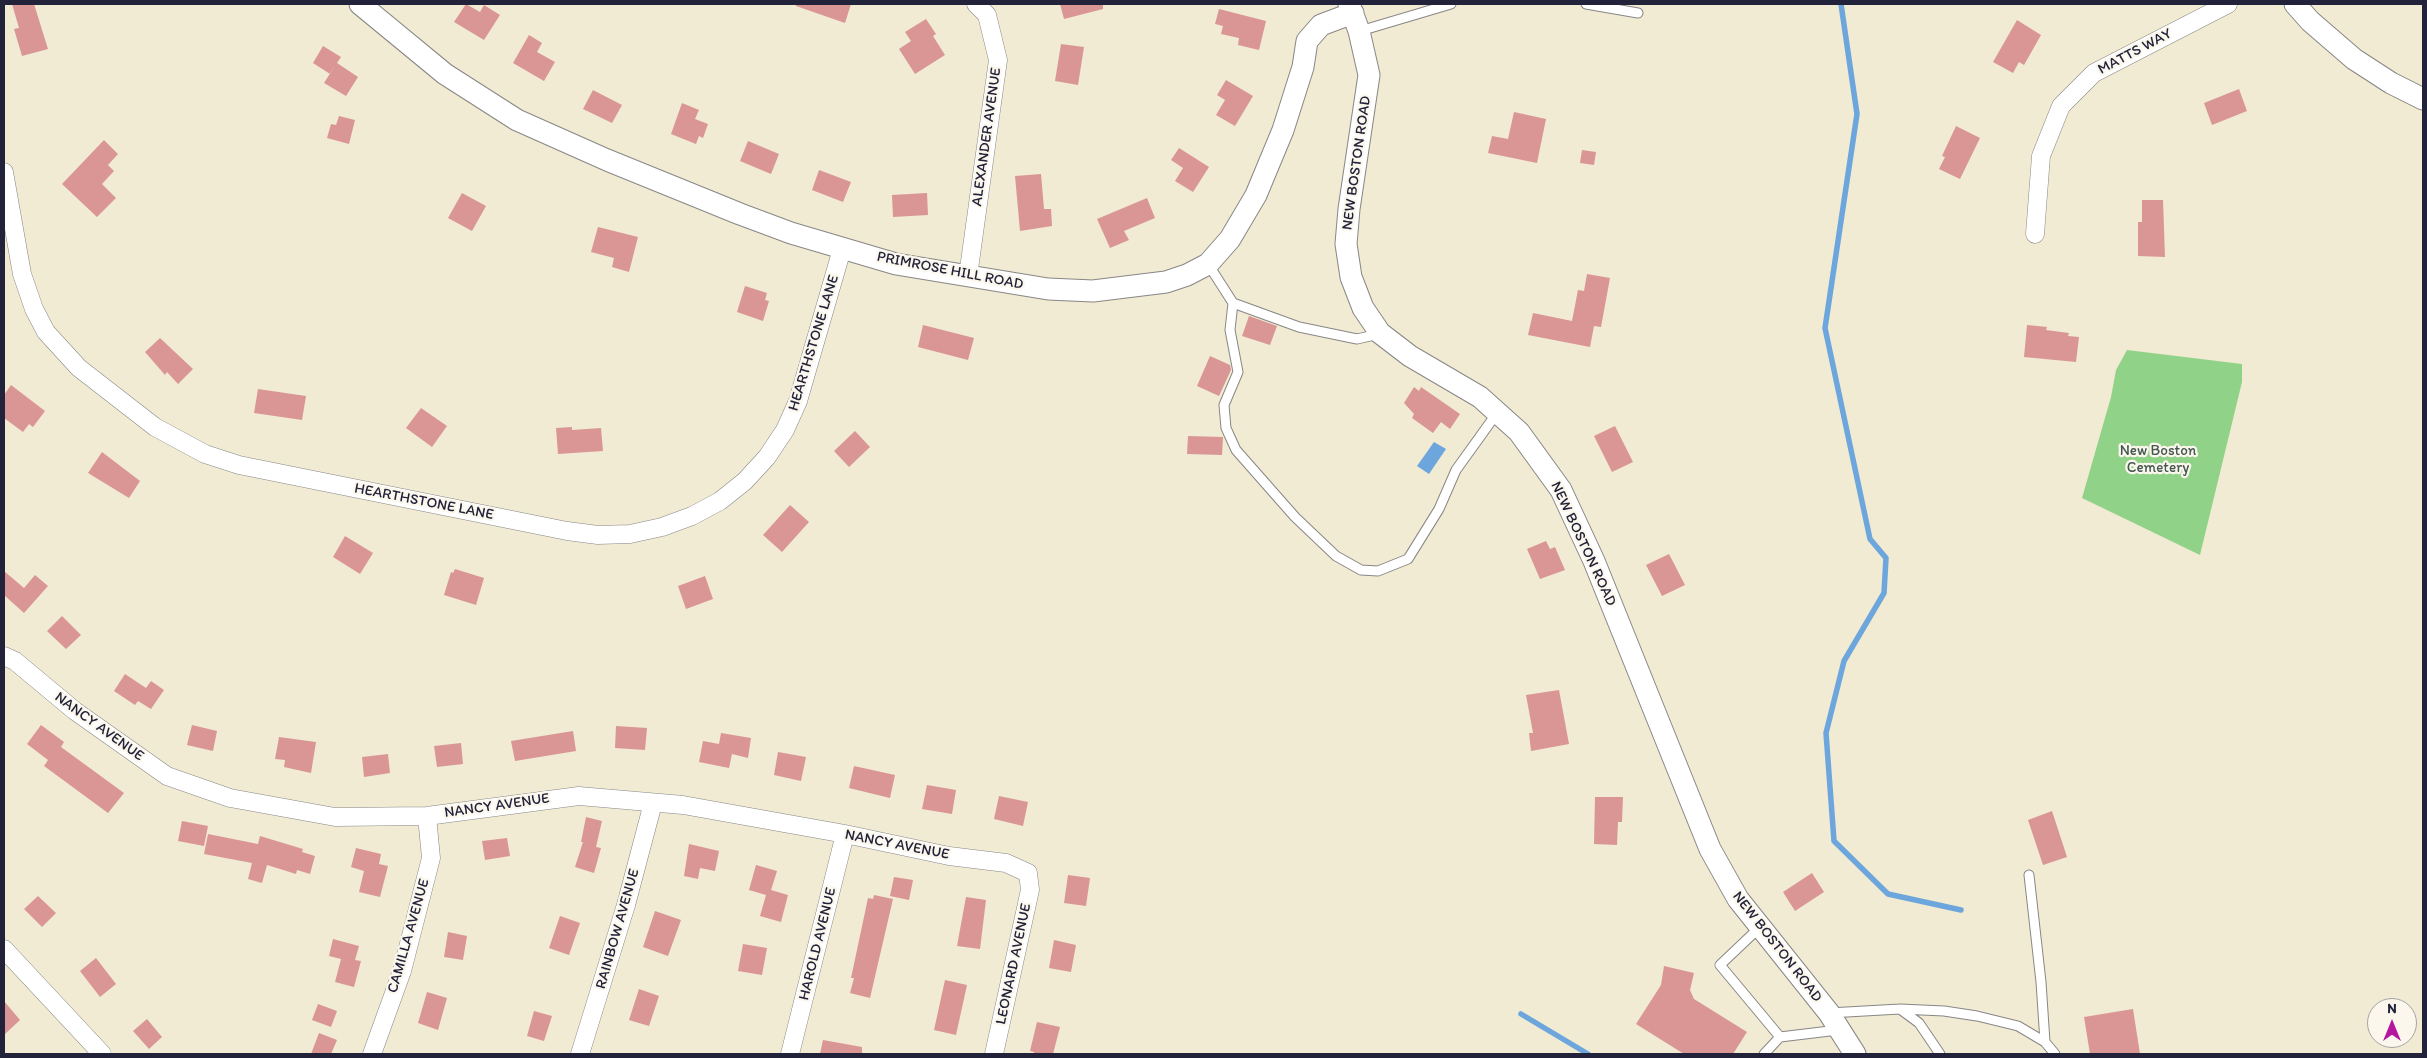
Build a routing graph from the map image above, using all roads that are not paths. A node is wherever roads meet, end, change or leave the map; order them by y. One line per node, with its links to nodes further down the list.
1 (360, 4): 12 (street, PRIMROSE HILL ROAD)
2 (976, 4): 14 (street, ALEXANDER AVENUE)
3 (1451, 4): 8 (lane)
4 (1586, 4): 7 (lane)
5 (2228, 4): 11 (street, MATTS WAY)
6 (2295, 4): 9 (street)
7 (1638, 13)
8 (1354, 16): 13 (street, PRIMROSE HILL ROAD); 16 (street, NEW BOSTON ROAD)
9 (2423, 99)
10 (4, 172): 12 (street, HEARTHSTONE LANE)
11 (2035, 234)
12 (842, 248): 14 (street, PRIMROSE HILL ROAD)
13 (1208, 264): 14 (street, PRIMROSE HILL ROAD); 15 (lane)
14 (968, 276)
15 (1233, 303): 16 (lane); 17 (lane)
16 (1380, 334): 17 (street, NEW BOSTON ROAD)
17 (1497, 412): 24 (street, NEW BOSTON ROAD)
18 (4, 656): 20 (street, NANCY AVENUE)
19 (653, 802): 20 (street, NANCY AVENUE); 21 (street, NANCY AVENUE); 32 (street, RAINBOW AVENUE)
20 (427, 816): 31 (street, CAMILLA AVENUE)
21 (845, 834): 22 (street, NANCY AVENUE); 33 (street, HAROLD AVENUE)
22 (1028, 873): 34 (street, LEONARD AVENUE)
23 (2029, 875): 29 (lane)
24 (1759, 928): 27 (street, NEW BOSTON ROAD); 28 (lane)
25 (4, 949): 30 (street)
26 (1900, 1009): 27 (lane); 29 (lane); 37 (lane)
27 (1835, 1021): 28 (lane); 36 (street, NEW BOSTON ROAD)
28 (1780, 1037): 35 (lane)
29 (2045, 1042): 38 (lane)
30 (102, 1054)
31 (372, 1054)
32 (580, 1054)
33 (790, 1054)
34 (994, 1054)
35 (1764, 1054)
36 (1855, 1054)
37 (1940, 1054)
38 (2055, 1054)

